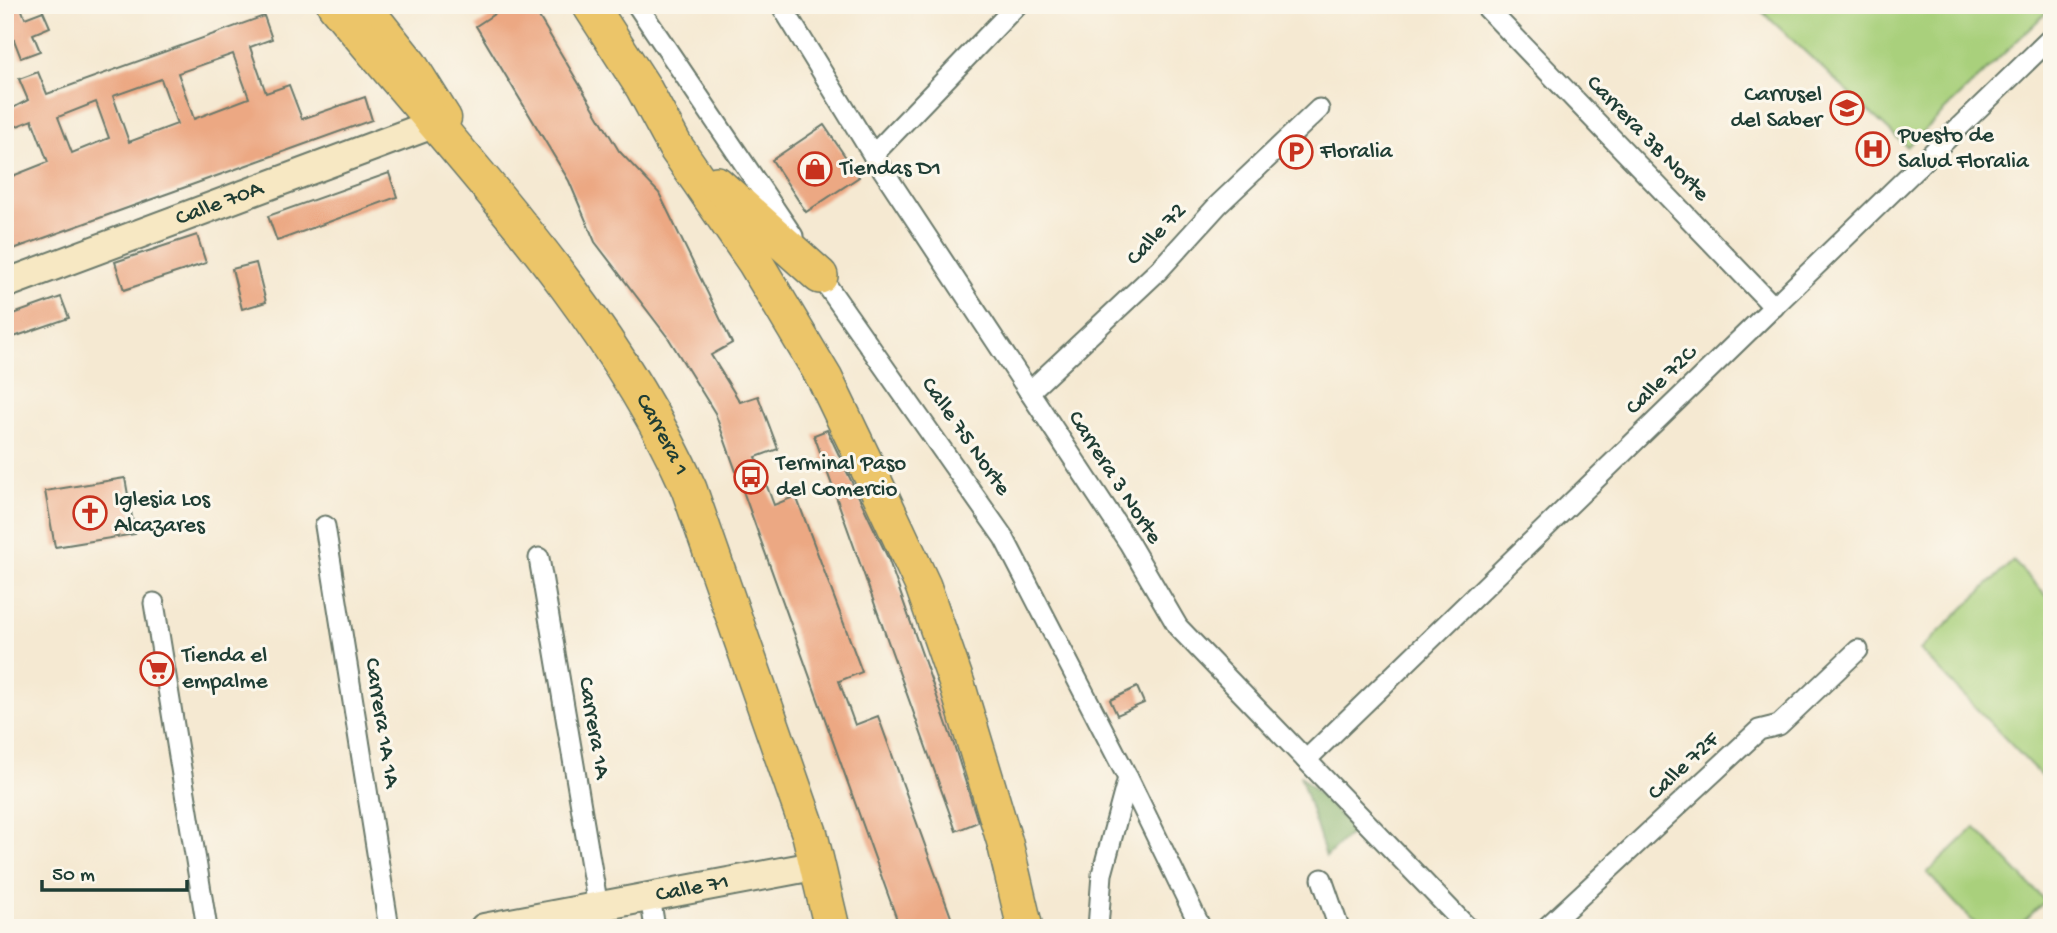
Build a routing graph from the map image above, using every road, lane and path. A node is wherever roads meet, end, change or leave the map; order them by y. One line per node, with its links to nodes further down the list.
1 (335, 5): 10 (highway)
2 (364, 5): 13 (main road, Carrera 1)
3 (590, 5): 11 (highway)
4 (637, 5): 14 (street, Calle 75 Norte)
5 (781, 5): 12 (street, Carrera 3 Norte)
6 (1017, 5): 12 (street)
7 (1484, 5): 16 (street, Carrera 3B Norte)
8 (2052, 37): 16 (street, Calle 72C)
9 (1319, 109): 17 (street, Calle 72)
10 (433, 124): 13 (highway); 15 (street, Calle 70A)
11 (675, 146): 14 (highway); 33 (highway)
12 (873, 155): 17 (street, Carrera 3 Norte)
13 (496, 199): 24 (highway, Carrera 1)
14 (820, 276): 23 (street, Calle 75 Norte)
15 (5, 284)
16 (1774, 307): 22 (street, Calle 72C)
17 (1029, 392): 22 (street, Carrera 3 Norte)
18 (325, 526): 29 (street, Carrera 1A 1A)
19 (539, 558): 27 (street, Carrera 1A)
20 (154, 603): 28 (street)
21 (1858, 650): 38 (street, Calle 72F)
22 (1306, 760): 37 (street, Carrera 3 Norte)
23 (1128, 778): 34 (street); 35 (street, Calle 75 Norte)
24 (819, 865): 26 (street, Calle 71); 32 (highway, Carrera 1)
25 (1322, 879): 36 (street)
26 (650, 897): 27 (street, Calle 71); 31 (street)
27 (598, 907): 30 (street, Calle 71)
28 (207, 928)
29 (388, 928)
30 (484, 928)
31 (655, 928)
32 (832, 928)
33 (1025, 928)
34 (1098, 928)
35 (1201, 928)
36 (1339, 928)
37 (1468, 928)
38 (1546, 928)

